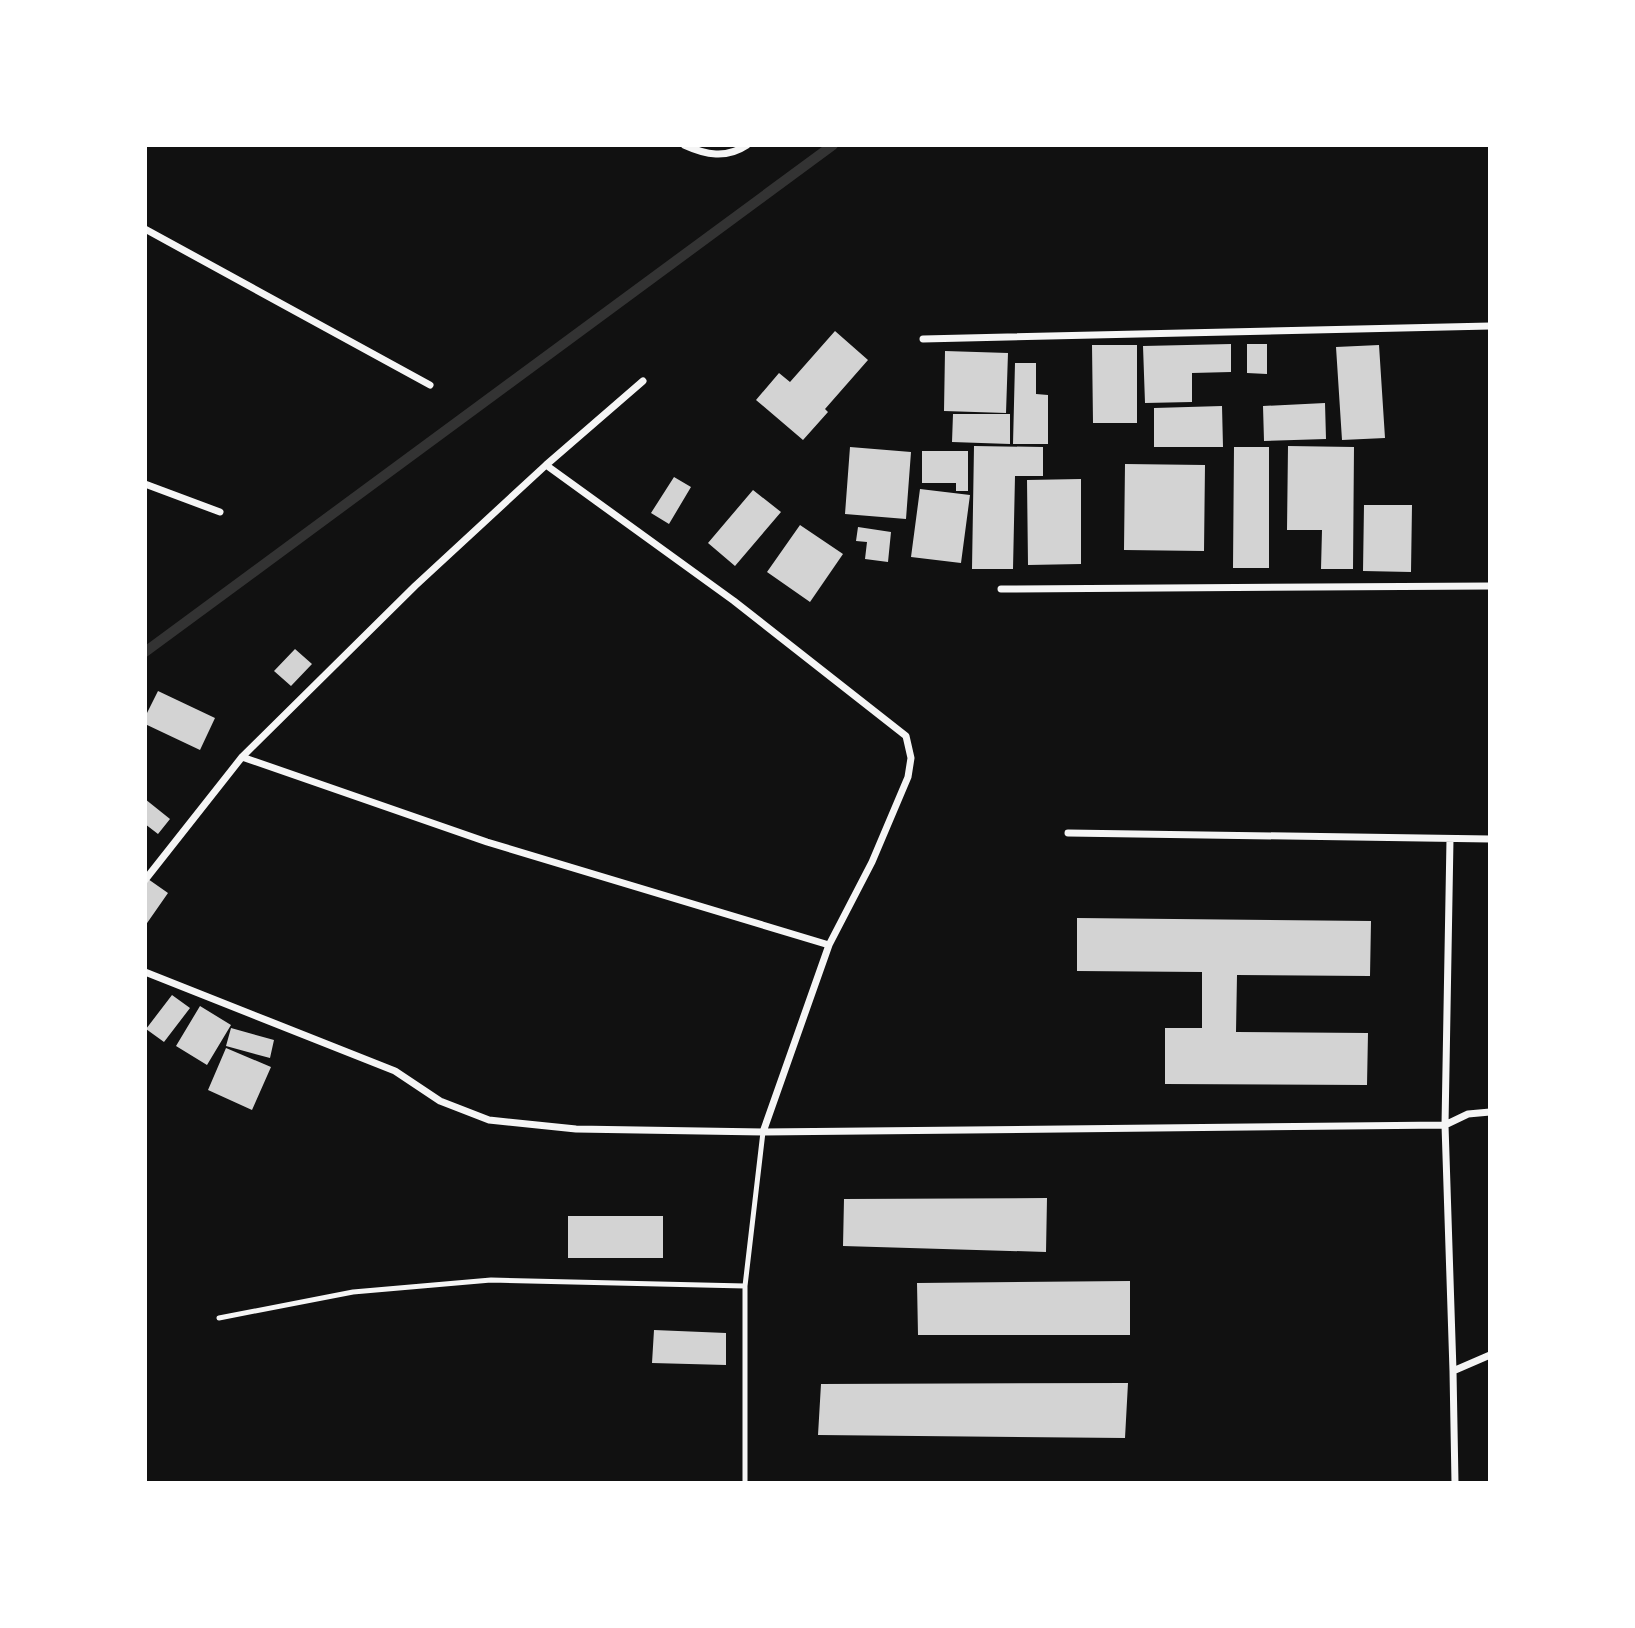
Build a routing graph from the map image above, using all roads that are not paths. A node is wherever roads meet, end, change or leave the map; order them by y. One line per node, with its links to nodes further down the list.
1 (684, 145): 2 (street)
2 (746, 146)
3 (145, 229): 7 (street)
4 (1490, 326): 5 (street)
5 (923, 339)
6 (643, 381): 8 (street)
7 (430, 385)
8 (546, 464): 13 (street); 18 (street)
9 (145, 484): 10 (street)
10 (220, 512)
11 (1490, 586): 12 (street)
12 (1001, 589)
13 (242, 757): 17 (street); 18 (street)
14 (1068, 833): 15 (street)
15 (1450, 839): 16 (street); 21 (street)
16 (1490, 839)
17 (145, 880)
18 (829, 945): 22 (street)
19 (145, 972): 22 (street)
20 (1490, 1112): 21 (street)
21 (1446, 1125): 22 (street); 26 (street)
22 (763, 1132): 23 (lane)
23 (745, 1286): 24 (lane); 27 (lane)
24 (219, 1318)
25 (1490, 1355): 26 (street)
26 (1453, 1371): 28 (street)
27 (745, 1483)
28 (1455, 1483)

